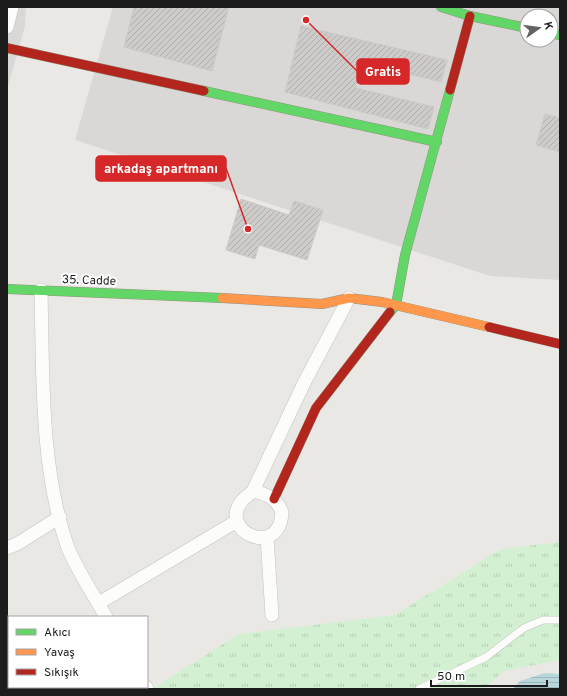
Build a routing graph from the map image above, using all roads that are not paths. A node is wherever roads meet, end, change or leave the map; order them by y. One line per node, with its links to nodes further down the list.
1 (12, 7): 5 (street)
2 (441, 7): 3 (street)
3 (470, 16): 4 (street); 7 (street)
4 (519, 26)
5 (7, 27)
6 (7, 48): 7 (street)
7 (437, 142): 11 (street)
8 (7, 289): 9 (street, 35. Cadde)
9 (41, 290): 10 (street, 35. Cadde); 15 (street)
10 (349, 298): 11 (street); 13 (street)
11 (396, 305): 12 (street); 14 (street)
12 (560, 344)
13 (254, 491): 14 (street); 16 (street)
14 (274, 499): 17 (street)
15 (60, 517): 18 (street); 19 (street)
16 (237, 521): 17 (street); 19 (street)
17 (266, 537): 20 (street)
18 (7, 548)
19 (99, 603): 21 (street)
20 (272, 615)
21 (106, 616)
22 (560, 620): 23 (lane)
23 (420, 689)

